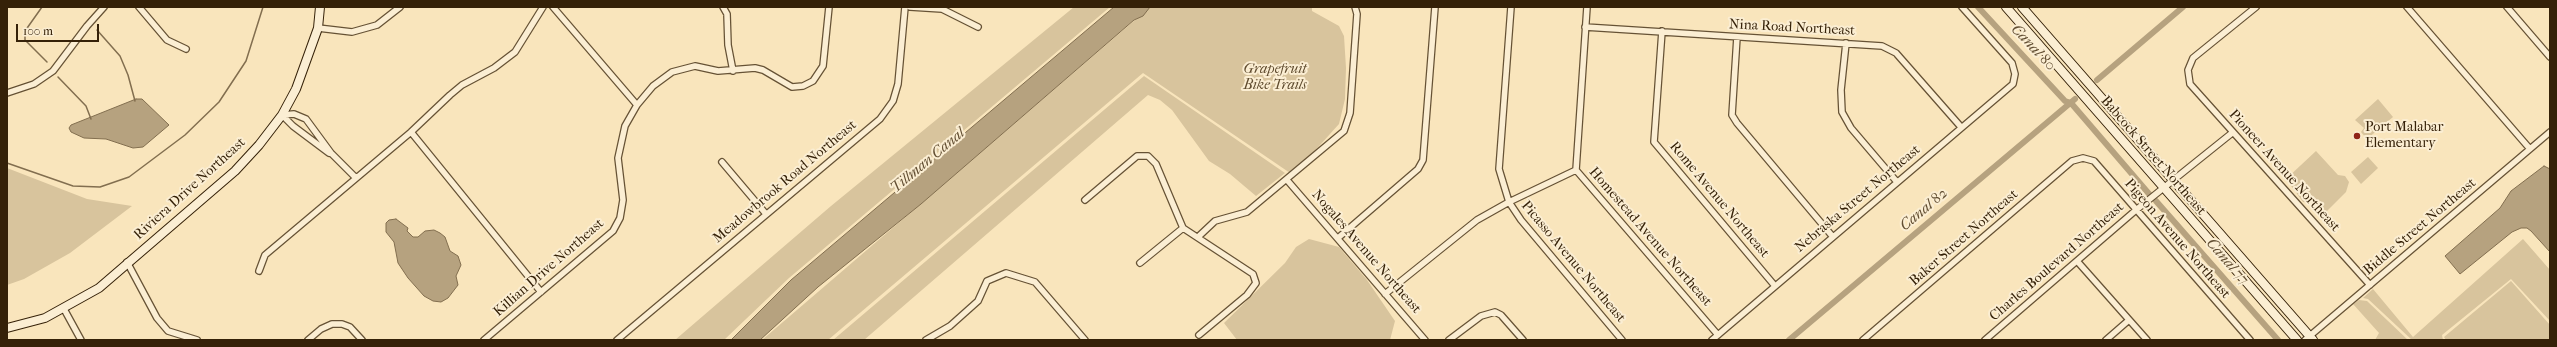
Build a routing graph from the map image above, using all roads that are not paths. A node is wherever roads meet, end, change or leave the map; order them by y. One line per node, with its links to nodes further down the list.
1 (104, 7): 30 (street)
2 (139, 7): 27 (street)
3 (320, 7): 23 (main road, Riviera Drive Northeast)
4 (400, 7): 23 (street)
5 (543, 7): 34 (street)
6 (553, 7): 31 (street)
7 (723, 7): 29 (street)
8 (829, 7): 29 (street, Killian Drive Northeast)
9 (905, 7): 50 (street, Meadowbrook Road Northeast)
10 (910, 7): 21 (street)
11 (1355, 7): 43 (street)
12 (1435, 7): 54 (street)
13 (1511, 7): 48 (street, Picasso Avenue Northeast)
14 (1587, 7): 22 (street, Homestead Avenue Northeast)
15 (1962, 7): 33 (street, Nebraska Street Northeast)
16 (2006, 7): 46 (main road, Babcock Street Northeast)
17 (2022, 7): 44 (main road, Babcock Street Northeast)
18 (2256, 7): 36 (street, Pioneer Avenue Northeast)
19 (2408, 7): 37 (street)
20 (2507, 7): 28 (street)
21 (978, 27)
22 (1586, 27): 24 (street, Nina Road Northeast); 41 (street, Homestead Avenue Northeast)
23 (318, 28): 32 (main road, Riviera Drive Northeast)
24 (1662, 31): 25 (street, Nina Road Northeast); 60 (street, Rome Avenue Northeast)
25 (1736, 37): 26 (street, Nina Road Northeast); 53 (street)
26 (1846, 43): 33 (street, Nina Road Northeast); 45 (street)
27 (186, 49)
28 (2550, 57)
29 (733, 71): 31 (street, Killian Drive Northeast)
30 (7, 93)
31 (637, 105): 61 (street, Killian Drive Northeast)
32 (282, 115): 38 (street); 38 (street); 56 (main road, Riviera Drive Northeast)
33 (1961, 127): 45 (street, Nebraska Street Northeast)
34 (411, 132): 42 (street); 61 (street)
35 (2550, 132): 37 (street, Biddle Street Northeast)
36 (2232, 133): 44 (street, Charles Boulevard Northeast); 59 (street, Pioneer Avenue Northeast)
37 (2530, 149): 59 (street, Biddle Street Northeast)
38 (331, 153): 42 (street)
39 (2083, 158): 49 (street, Pigeon Avenue Northeast); 82 (street, Baker Street Northeast)
40 (722, 162): 50 (street)
41 (1576, 170): 48 (street); 67 (street, Homestead Avenue Northeast)
42 (354, 177): 58 (street)
43 (1288, 180): 52 (street); 54 (street, Nogales Avenue Northeast)
44 (2174, 181): 46 (street, Charles Boulevard Northeast); 68 (main road, Babcock Street Northeast)
45 (1898, 182): 53 (street, Nebraska Street Northeast)
46 (2165, 189): 49 (street, Charles Boulevard Northeast); 87 (main road, Babcock Street Northeast)
47 (1085, 200): 51 (street)
48 (1509, 202): 62 (street); 80 (street, Picasso Avenue Northeast)
49 (2136, 210): 55 (street, Charles Boulevard Northeast); 86 (street, Pigeon Avenue Northeast)
50 (766, 214): 74 (street, Meadowbrook Road Northeast)
51 (1182, 228): 52 (street); 57 (street)
52 (1198, 237): 66 (street)
53 (1833, 237): 60 (street, Nebraska Street Northeast)
54 (1338, 238): 62 (street, Nogales Avenue Northeast)
55 (2077, 261): 64 (street); 83 (street, Charles Boulevard Northeast)
56 (127, 262): 63 (main road, Riviera Drive Northeast); 70 (street)
57 (1140, 263)
58 (259, 271)
59 (2370, 285): 68 (street, Biddle Street Northeast)
60 (1775, 286): 67 (street, Nebraska Street Northeast)
61 (540, 292): 73 (street, Killian Drive Northeast)
62 (1385, 294): 77 (street, Nogales Avenue Northeast)
63 (64, 309): 65 (main road, Riviera Drive Northeast); 69 (street)
64 (2129, 320): 84 (street); 85 (street)
65 (7, 328)
66 (1199, 335)
67 (1718, 335): 81 (street, Nebraska Street Northeast)
68 (2309, 339)
69 (81, 340)
70 (197, 340)
71 (308, 340): 72 (street)
72 (362, 340)
73 (484, 340)
74 (617, 340)
75 (926, 340): 76 (street)
76 (1084, 340)
77 (1426, 340)
78 (1449, 340): 79 (street)
79 (1523, 340)
80 (1622, 340)
81 (1712, 340)
82 (1863, 340)
83 (1985, 340)
84 (2106, 340)
85 (2147, 340)
86 (2250, 340)
87 (2297, 340)

